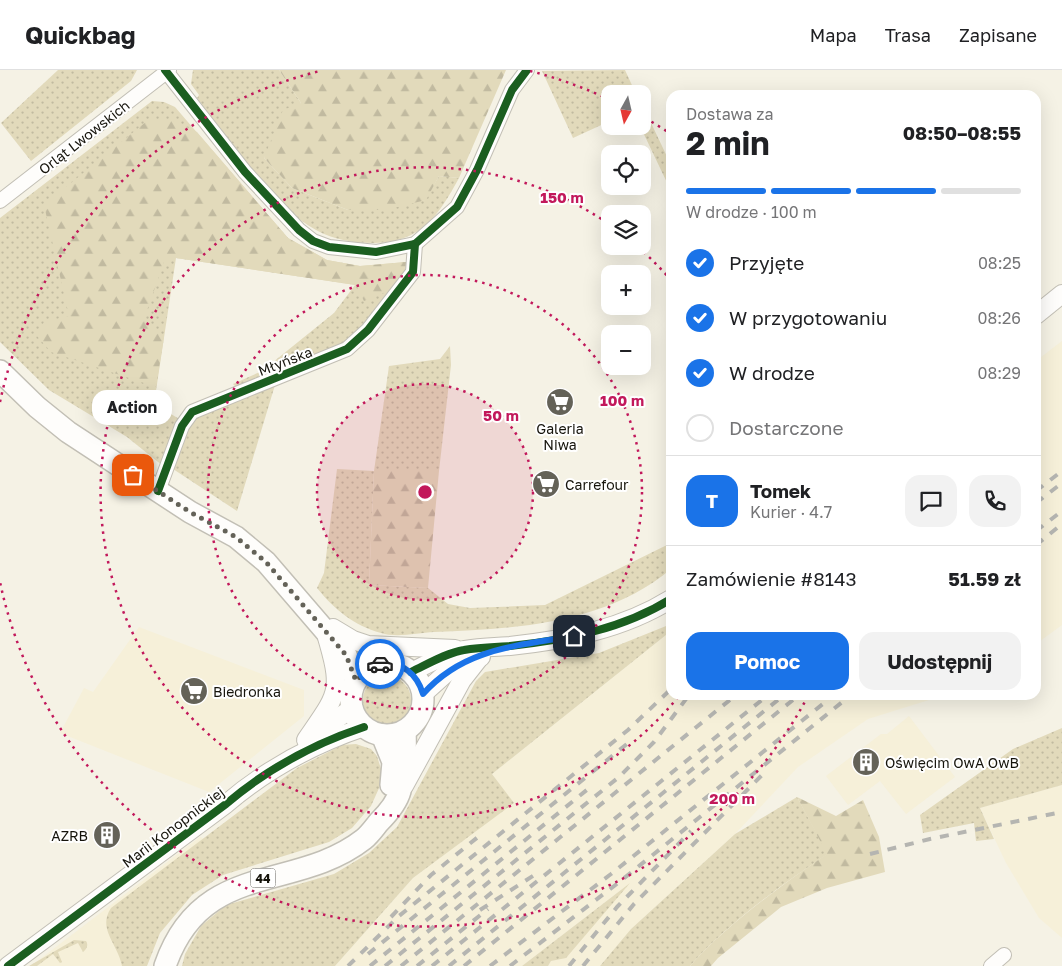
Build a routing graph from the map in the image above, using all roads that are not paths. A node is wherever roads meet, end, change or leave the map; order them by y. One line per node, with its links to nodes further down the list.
1 (527, 70): 4 (street)
2 (167, 71): 3 (street, Orląt Lwowskich); 4 (street, Orląt Lwowskich)
3 (0, 201)
4 (415, 244): 8 (street, Młyńska)
5 (1062, 294): 6 (street)
6 (1041, 311)
7 (0, 371): 8 (main road)
8 (158, 491): 10 (main road)
9 (666, 601): 11 (street)
10 (329, 631): 12 (street); 14 (main road); 16 (main road); 21 (street)
11 (512, 646): 12 (street); 13 (street)
12 (463, 650): 15 (street)
13 (480, 657): 17 (street); 23 (street)
14 (376, 665): 15 (main road); 16 (main road)
15 (411, 672): 17 (main road)
16 (356, 681): 18 (main road)
17 (423, 694): 20 (main road)
18 (352, 708): 19 (main road, 44); 21 (street, Marii Konopnickiej)
19 (373, 731): 20 (main road); 22 (street, Marii Konopnickiej); 24 (main road, 44)
20 (405, 731): 23 (main road, 44)
21 (306, 740): 22 (street, Marii Konopnickiej)
22 (285, 760): 26 (street, Marii Konopnickiej)
23 (400, 793): 24 (main road, 44)
24 (383, 818): 27 (main road, 44)
25 (1004, 954): 28 (street)
26 (8, 966)
27 (165, 966)
28 (991, 966)

